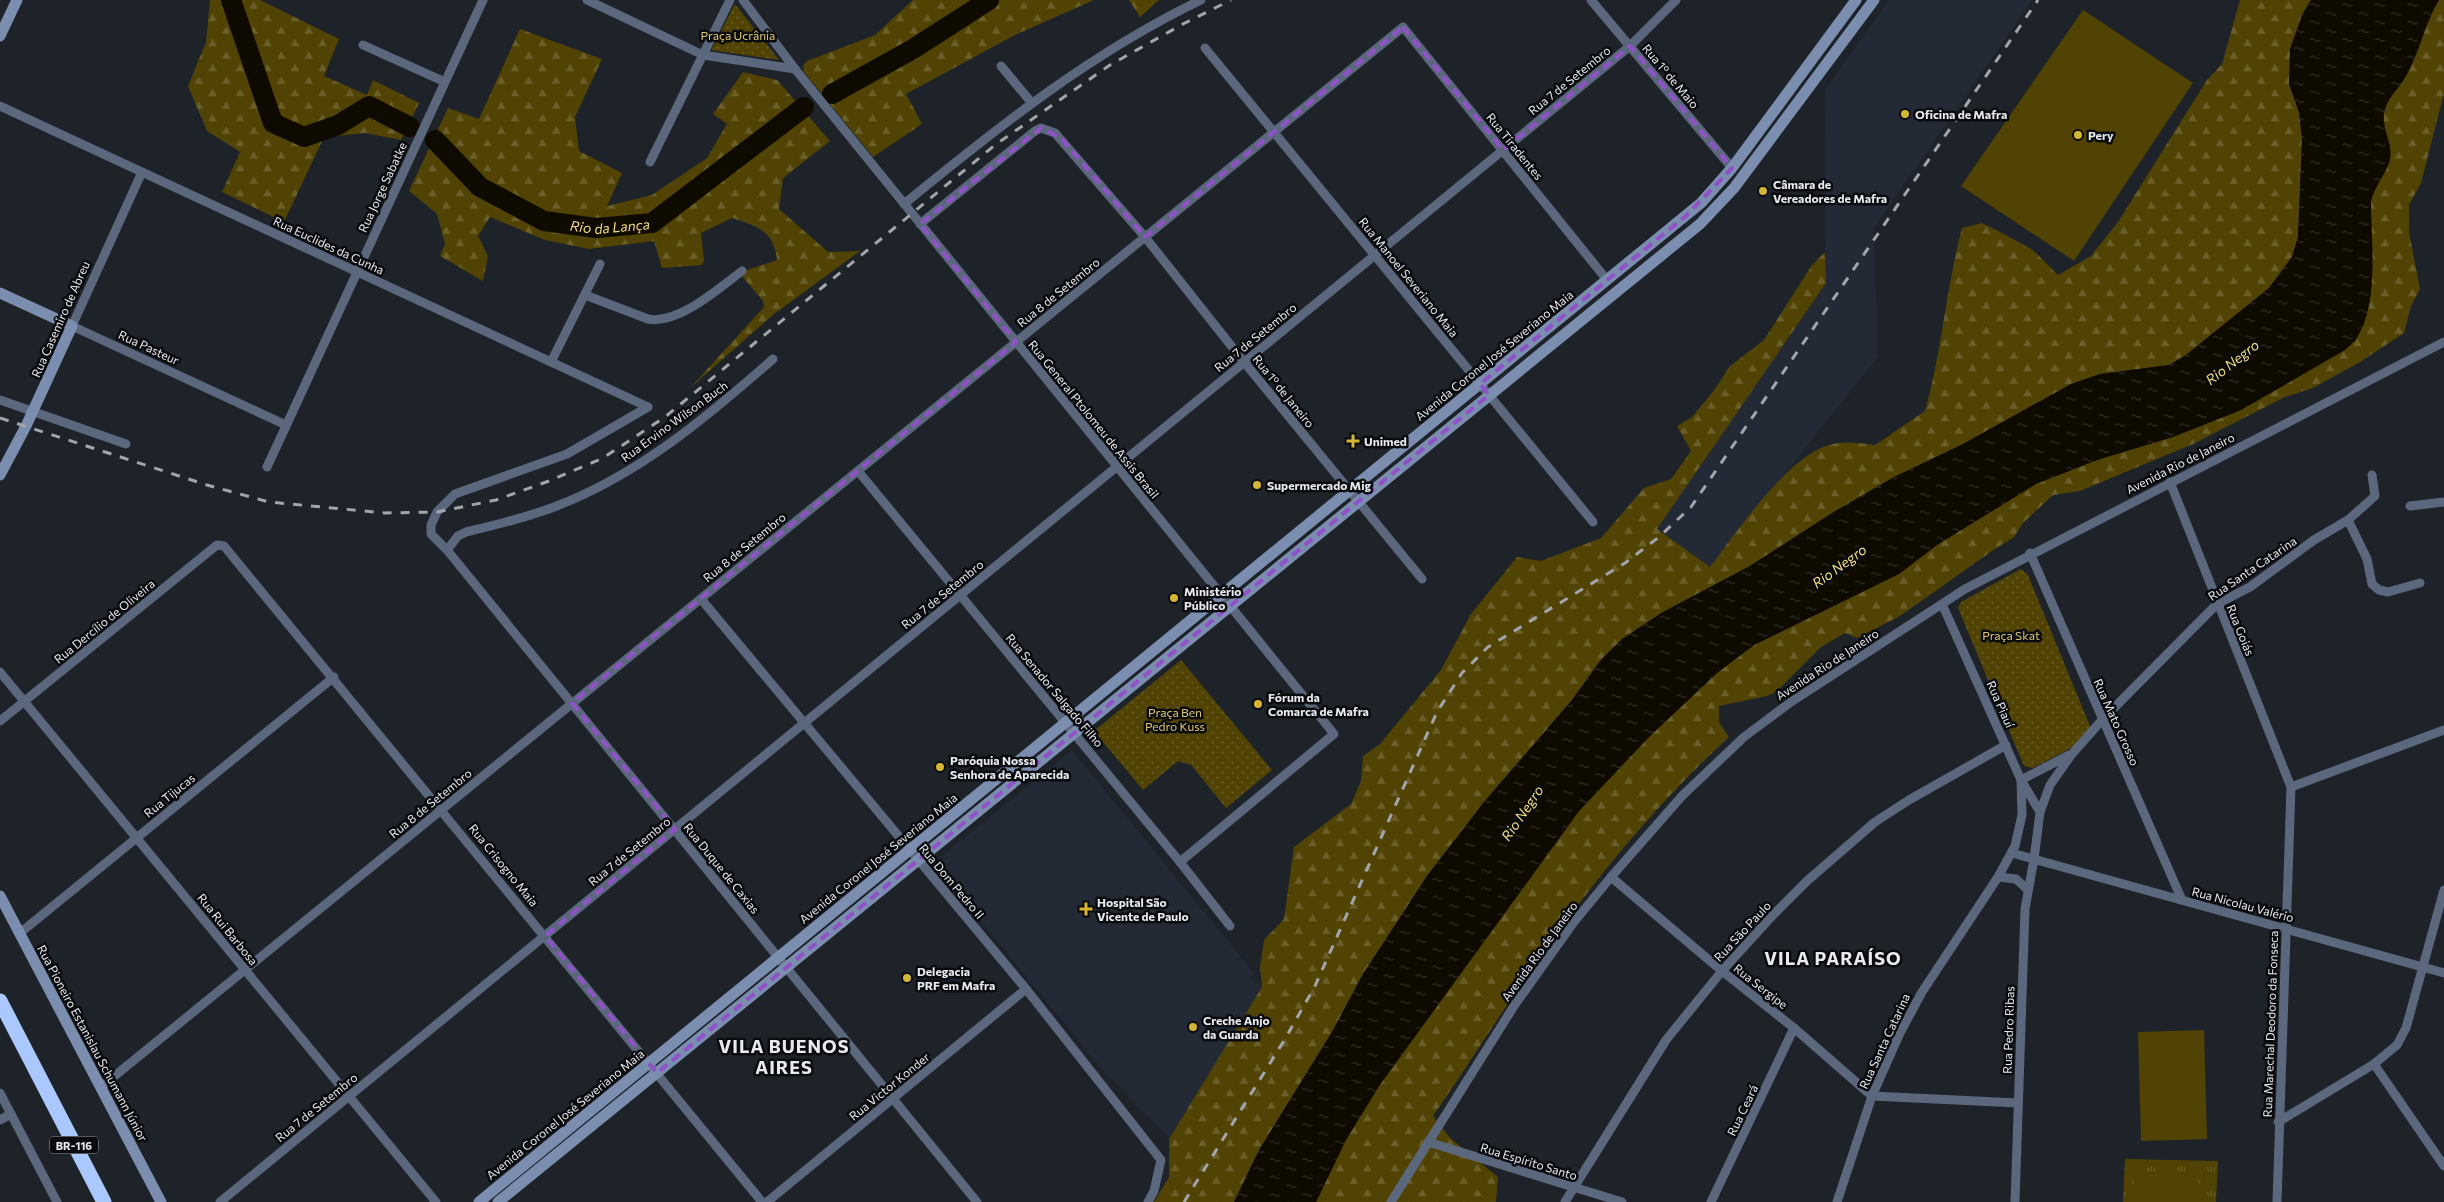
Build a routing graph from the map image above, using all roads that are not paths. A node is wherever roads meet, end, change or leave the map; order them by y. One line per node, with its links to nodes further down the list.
1 (17, 0): 12 (main road)
2 (483, 0): 19 (street, Rua Jorge Sabatke)
3 (587, 0): 16 (street)
4 (730, 0): 16 (street)
5 (743, 0): 18 (street, Rua General Ptolomeu de Assis Brasil)
6 (1201, 0): 20 (street)
7 (1591, 0): 14 (street, Rua 1º de Maio)
8 (1676, 0): 14 (street, Rua 7 de Setembro)
9 (1856, 0): 25 (main road, Avenida Coronel José Severiano Maia)
10 (1874, 0): 44 (main road, Avenida Coronel José Severiano Maia)
11 (1403, 27): 22 (street, Rua 8 de Setembro); 23 (street, Rua Tiradentes)
12 (0, 36)
13 (363, 45): 19 (street)
14 (1630, 46): 23 (street, Rua 7 de Setembro); 25 (street, Rua 1º de Maio)
15 (1205, 48): 22 (street, Rua Manoel Severiano Maia)
16 (703, 55): 18 (street); 24 (street)
17 (1001, 66): 20 (street)
18 (795, 69): 27 (street, Rua General Ptolomeu de Assis Brasil)
19 (445, 82): 33 (street, Rua Jorge Sabatke)
20 (1031, 102): 27 (street)
21 (0, 106): 26 (street, Rua Euclides da Cunha)
22 (1274, 132): 29 (street, Rua 8 de Setembro); 30 (street, Rua Manoel Severiano Maia)
23 (1503, 150): 30 (street, Rua 7 de Setembro); 34 (street, Rua Tiradentes)
24 (650, 162)
25 (1732, 168): 34 (main road, Avenida Coronel José Severiano Maia)
26 (142, 172): 33 (street, Rua Euclides da Cunha); 37 (street, Rua Casemiro de Abreu)
27 (904, 204): 28 (street, Rua General Ptolomeu de Assis Brasil)
28 (920, 224): 29 (street, Rua 1º de Janeiro); 38 (street, Rua General Ptolomeu de Assis Brasil)
29 (1145, 237): 38 (street, Rua 8 de Setembro); 42 (street, Rua 1º de Janeiro)
30 (1375, 255): 42 (street, Rua 7 de Setembro); 43 (street, Rua Manoel Severiano Maia)
31 (600, 264): 36 (street)
32 (742, 271): 36 (street)
33 (357, 272): 41 (street, Rua Euclides da Cunha); 47 (street, Rua Jorge Sabatke)
34 (1607, 280): 43 (main road, Avenida Coronel José Severiano Maia)
35 (0, 293): 37 (main road, Rua Pasteur)
36 (585, 295): 41 (street)
37 (72, 326): 46 (main road, Rua Casemiro de Abreu); 47 (street, Rua Pasteur)
38 (1016, 342): 50 (street, Rua General Ptolomeu de Assis Brasil); 51 (street, Rua 8 de Setembro)
39 (2444, 342): 54 (street, Avenida Rio de Janeiro)
40 (773, 359): 63 (street, Rua Ervino Wilson Buch)
41 (551, 362): 56 (street, Rua Euclides da Cunha)
42 (1244, 362): 50 (street, Rua 7 de Setembro); 55 (street, Rua 1º de Janeiro)
43 (1480, 384): 44 (street, Rua Manoel Severiano Maia); 55 (main road, Avenida Coronel José Severiano Maia)
44 (1489, 395): 57 (main road, Avenida Coronel José Severiano Maia); 61 (street, Rua Manoel Severiano Maia)
45 (0, 400): 46 (street)
46 (33, 411): 48 (street); 52 (main road, Rua Casemiro de Abreu)
47 (286, 425): 49 (street, Rua Jorge Sabatke)
48 (126, 444)
49 (267, 467)
50 (1116, 467): 67 (street, Rua 7 de Setembro); 68 (street, Rua General Ptolomeu de Assis Brasil)
51 (858, 471): 67 (street, Rua Senador Salgado Filho); 69 (street, Rua 8 de Setembro)
52 (0, 475)
53 (2372, 475): 60 (street, Rua Santa Catarina)
54 (2170, 482): 64 (street, Avenida Rio de Janeiro); 71 (street, Rua Goiás)
55 (1350, 490): 57 (street, Rua 1º de Janeiro); 68 (main road, Avenida Coronel José Severiano Maia)
56 (455, 494): 63 (street, Rua Duque de Caxias)
57 (1359, 501): 65 (street, Rua 1º de Janeiro); 72 (main road, Avenida Coronel José Severiano Maia)
58 (2444, 502): 59 (street)
59 (2410, 506)
60 (2348, 520): 66 (street); 71 (street, Rua Santa Catarina)
61 (1593, 522)
62 (224, 546): 74 (street, Rua Crisogno Maia); 75 (street, Rua Dercílio de Oliveira)
63 (447, 550): 76 (street, Rua Duque de Caxias)
64 (2030, 554): 70 (street, Avenida Rio de Janeiro); 77 (street, Rua Mato Grosso)
65 (1422, 578)
66 (2420, 583)
67 (960, 595): 79 (street, Rua Senador Salgado Filho); 80 (street, Rua 7 de Setembro)
68 (1220, 596): 72 (street, Rua General Ptolomeu de Assis Brasil); 79 (main road, Avenida Coronel José Severiano Maia)
69 (701, 599): 76 (street, Rua 8 de Setembro); 80 (street, Rua Dom Pedro II)
70 (1942, 604): 83 (street, Rua Piauí); 96 (street, Avenida Rio de Janeiro)
71 (2217, 604): 77 (street, Rua Santa Catarina); 86 (street, Rua Goiás)
72 (1229, 607): 82 (main road, Avenida Coronel José Severiano Maia); 95 (street, Rua General Ptolomeu de Assis Brasil)
73 (0, 672): 75 (street, Rua Rui Barbosa)
74 (334, 677): 87 (street, Rua Crisogno Maia); 90 (street, Rua Tijucas)
75 (25, 701): 78 (street, Rua Dercílio de Oliveira); 90 (street, Rua Rui Barbosa)
76 (572, 703): 87 (street, Rua 8 de Setembro); 89 (street, Rua Duque de Caxias)
77 (2102, 720): 84 (street, Rua Santa Catarina); 101 (street, Rua Mato Grosso)
78 (0, 721)
79 (1066, 722): 82 (street, Rua Senador Salgado Filho); 91 (main road, Avenida Coronel José Severiano Maia)
80 (804, 723): 89 (street, Rua 7 de Setembro); 91 (street, Rua Dom Pedro II)
81 (2444, 730): 86 (street)
82 (1074, 733): 94 (main road, Avenida Coronel José Severiano Maia); 95 (street, Rua Senador Salgado Filho)
83 (2006, 745): 85 (street, Rua Piauí); 110 (street, Rua São Paulo)
84 (2072, 754): 85 (street, Rua Santa Catarina); 88 (street, Rua Santa Catarina)
85 (2021, 780): 88 (street, Rua Piauí); 92 (street, Rua Santa Catarina)
86 (2291, 787): 103 (street, Rua Marechal Deodoro da Fonseca)
87 (442, 810): 105 (street, Rua Crisogno Maia); 109 (street, Rua 8 de Setembro)
88 (2040, 812): 93 (street, Rua Santa Catarina)
89 (675, 830): 105 (street, Rua 7 de Setembro); 106 (street, Rua Duque de Caxias)
90 (136, 838): 104 (street, Rua Tijucas); 109 (street, Rua Rui Barbosa)
91 (910, 850): 94 (street, Rua Dom Pedro II); 106 (main road, Avenida Coronel José Severiano Maia)
92 (2012, 853): 93 (street); 97 (street, Rua Santa Catarina)
93 (2034, 859): 98 (street, Rua Pedro Ribas); 101 (street, Rua Nicolau Valério)
94 (918, 860): 107 (main road, Avenida Coronel José Severiano Maia); 112 (street, Rua Dom Pedro II)
95 (1180, 862): 102 (street, Rua Senador Salgado Filho)
96 (1611, 877): 110 (street, Rua Sergipe); 127 (street, Avenida Rio de Janeiro)
97 (1998, 877): 98 (street); 121 (street, Rua Santa Catarina)
98 (2028, 890): 123 (street, Rua Pedro Ribas)
99 (2444, 890): 108 (street)
100 (0, 896): 104 (main road, Rua Pioneiro Estanislau Schumann Júnior)
101 (2182, 900): 103 (street, Rua Nicolau Valério)
102 (1230, 926)
103 (2286, 929): 108 (street, Rua Nicolau Valério); 126 (street, Rua Marechal Deodoro da Fonseca)
104 (20, 933): 118 (main road, Rua Pioneiro Estanislau Schumann Júnior)
105 (545, 936): 115 (street, Rua Crisogno Maia); 120 (street, Rua 7 de Setembro)
106 (778, 957): 107 (street, Rua Duque de Caxias); 115 (main road, Avenida Coronel José Severiano Maia)
107 (786, 967): 117 (main road, Avenida Coronel José Severiano Maia); 122 (street, Rua Duque de Caxias)
108 (2423, 967): 111 (street, Rua Nicolau Valério); 116 (street)
109 (245, 970): 118 (street, Rua 8 de Setembro); 120 (street, Rua Rui Barbosa)
110 (1722, 971): 114 (street, Rua Sergipe); 129 (street, Rua São Paulo)
111 (2444, 973)
112 (1026, 989): 122 (street, Rua Victor Konder); 140 (street, Rua Dom Pedro II)
113 (0, 1001): 131 (highway, BR-116)
114 (1794, 1028): 121 (street, Rua Sergipe); 144 (street, Rua Ceará)
115 (649, 1063): 117 (street, Rua Crisogno Maia); 135 (main road, Avenida Coronel José Severiano Maia)
116 (2374, 1064): 126 (street); 128 (street)
117 (657, 1073): 136 (main road, Avenida Coronel José Severiano Maia); 137 (street, Rua Crisogno Maia)
118 (101, 1087): 132 (main road, Rua Pioneiro Estanislau Schumann Júnior)
119 (0, 1093): 124 (street)
120 (349, 1096): 133 (street, Rua 7 de Setembro); 134 (street, Rua Rui Barbosa)
121 (1872, 1096): 123 (street); 145 (street, Rua Santa Catarina)
122 (893, 1098): 138 (street, Rua Victor Konder); 139 (street, Rua Duque de Caxias)
123 (2018, 1103): 146 (street, Rua Pedro Ribas)
124 (11, 1114): 125 (street); 130 (street)
125 (0, 1120)
126 (2278, 1122): 147 (street, Rua Marechal Deodoro da Fonseca)
127 (1428, 1142): 129 (street, Rua Espírito Santo); 141 (street, Avenida Rio de Janeiro)
128 (2444, 1166)
129 (1574, 1188): 142 (street, Rua São Paulo); 143 (street, Rua Espírito Santo)
130 (57, 1202)
131 (104, 1202)
132 (161, 1202)
133 (220, 1202)
134 (436, 1202)
135 (479, 1202)
136 (498, 1202)
137 (762, 1202)
138 (767, 1202)
139 (977, 1202)
140 (1148, 1202)
141 (1391, 1202)
142 (1565, 1202)
143 (1622, 1202)
144 (1711, 1202)
145 (1837, 1202)
146 (2015, 1202)
147 (2277, 1202)

